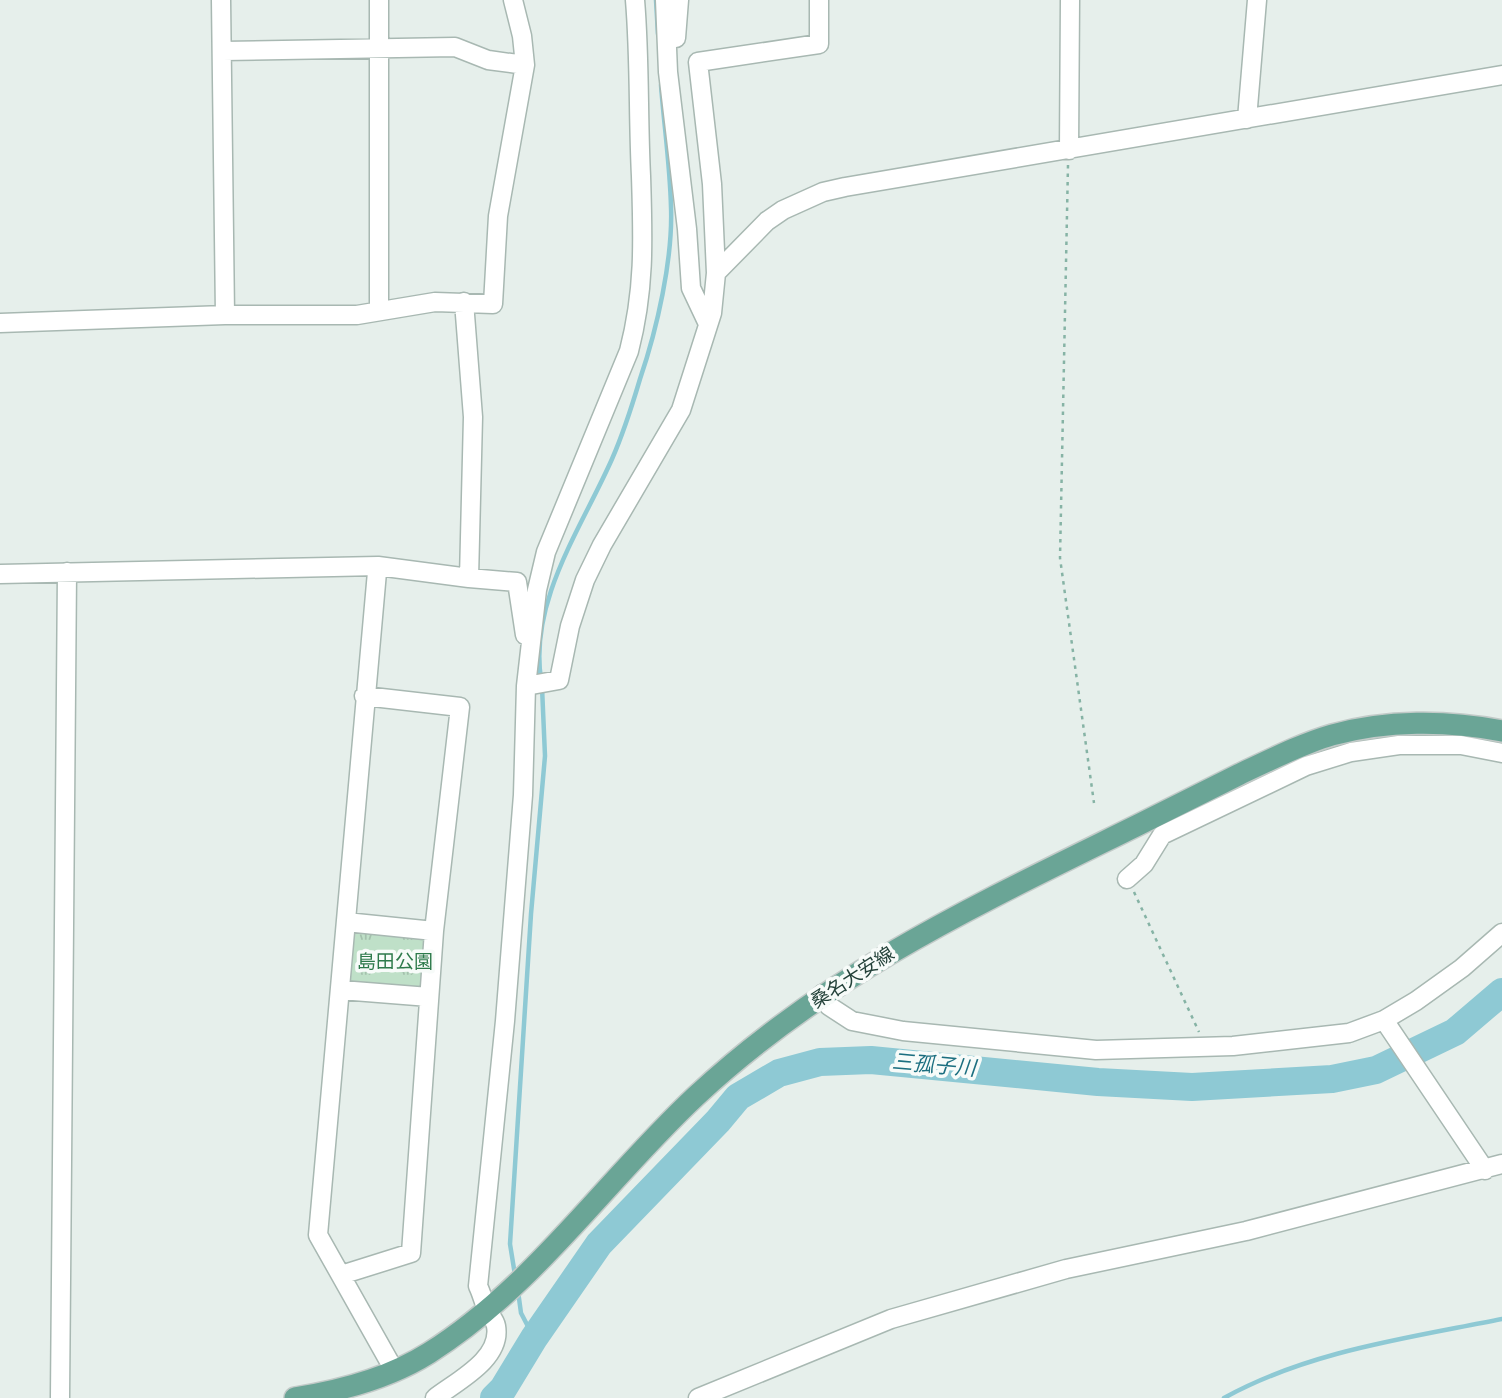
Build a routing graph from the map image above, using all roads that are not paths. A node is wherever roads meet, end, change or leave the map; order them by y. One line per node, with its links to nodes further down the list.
1 (220, 0): 11 (street)
2 (379, 0): 10 (street)
3 (513, 0): 12 (street)
4 (635, 0): 27 (street)
5 (665, 0): 15 (street)
6 (679, 0): 15 (street)
7 (819, 0): 17 (street)
8 (1070, 0): 16 (street)
9 (1257, 0): 14 (street)
10 (380, 48): 11 (street); 12 (street); 19 (street)
11 (223, 51): 20 (street)
12 (525, 65): 18 (street)
13 (1502, 75): 14 (street)
14 (1247, 119): 16 (street)
15 (674, 128): 22 (street)
16 (1069, 150): 17 (street)
17 (716, 274): 22 (street)
18 (464, 302): 19 (street); 26 (street)
19 (379, 311): 20 (street)
20 (225, 315): 21 (street)
21 (0, 323)
22 (708, 324): 28 (street)
23 (67, 572): 25 (street); 26 (street); 44 (street)
24 (377, 572): 29 (street)
25 (0, 574)
26 (469, 578): 27 (street)
27 (528, 655): 28 (street)
28 (529, 685): 42 (street)
29 (364, 695): 33 (street); 34 (street)
30 (1502, 731): 37 (main road, 桑名大安線)
31 (1502, 753): 32 (street)
32 (1128, 879)
33 (346, 922): 34 (street); 36 (street)
34 (434, 931): 38 (street)
35 (1502, 933): 39 (street)
36 (341, 990): 38 (street); 41 (street)
37 (822, 994): 39 (street); 42 (main road, 桑名大安線)
38 (429, 997): 41 (street)
39 (1386, 1024): 40 (street)
40 (1493, 1167): 47 (street)
41 (341, 1275): 43 (street)
42 (493, 1306): 43 (main road, 桑名大安線); 46 (street)
43 (394, 1370): 45 (main road, 桑名大安線)
44 (60, 1398)
45 (295, 1398)
46 (435, 1398)
47 (698, 1398)

